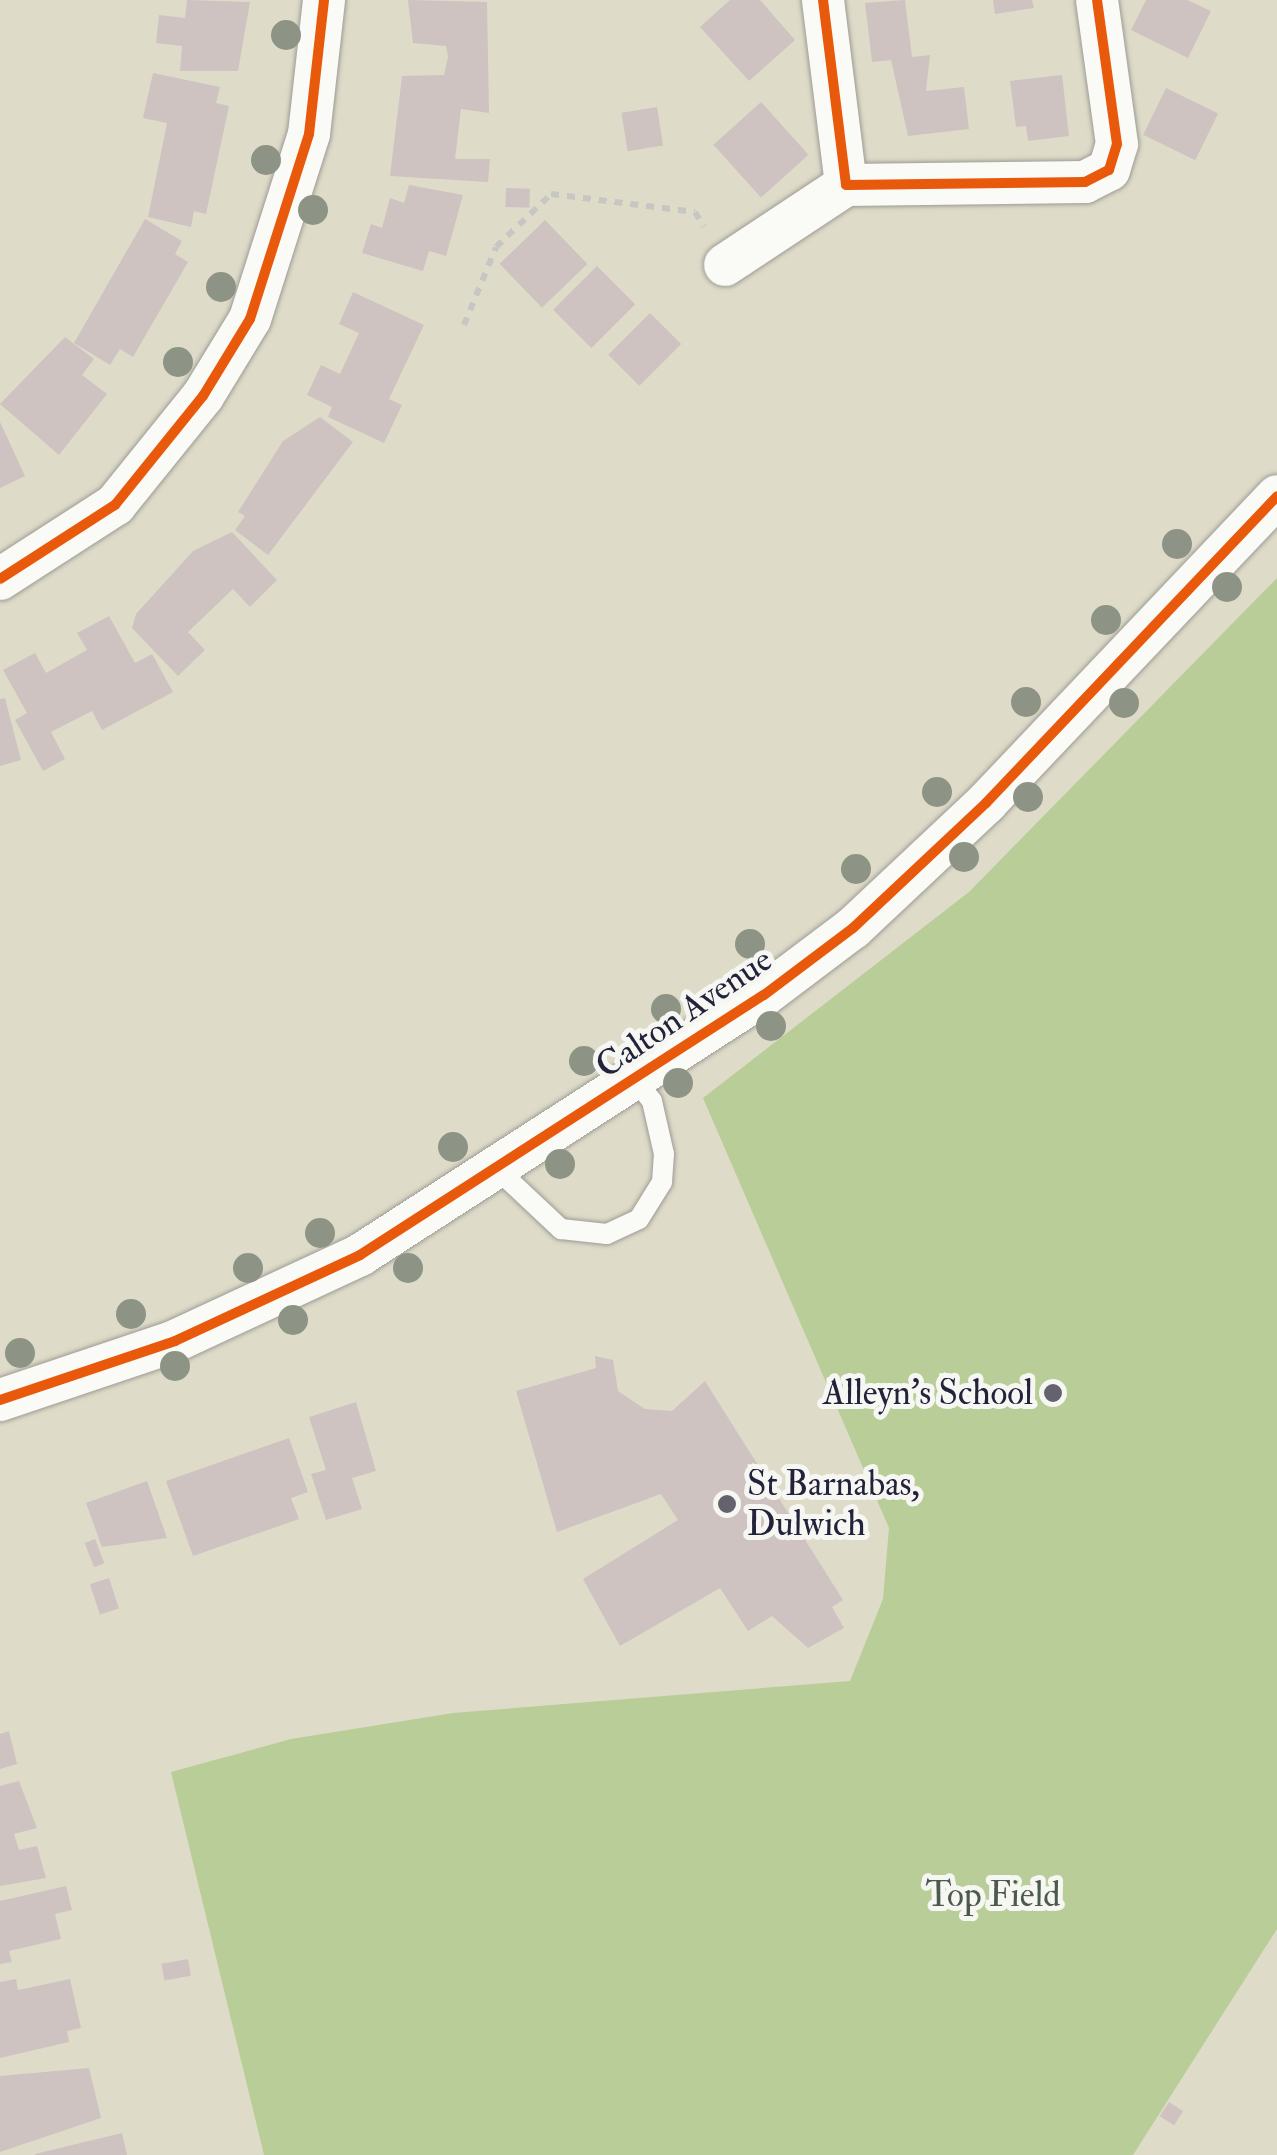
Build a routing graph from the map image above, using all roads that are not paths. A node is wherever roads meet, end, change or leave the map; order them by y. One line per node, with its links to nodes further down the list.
1 (324, 0): 7 (street)
2 (823, 0): 4 (street)
3 (1097, 0): 4 (street)
4 (846, 185): 5 (street)
5 (726, 264)
6 (1277, 496): 8 (street, Calton Avenue)
7 (0, 579)
8 (635, 1080): 9 (street, Calton Avenue); 9 (lane)
9 (497, 1169): 10 (street, Calton Avenue)
10 (0, 1400)

